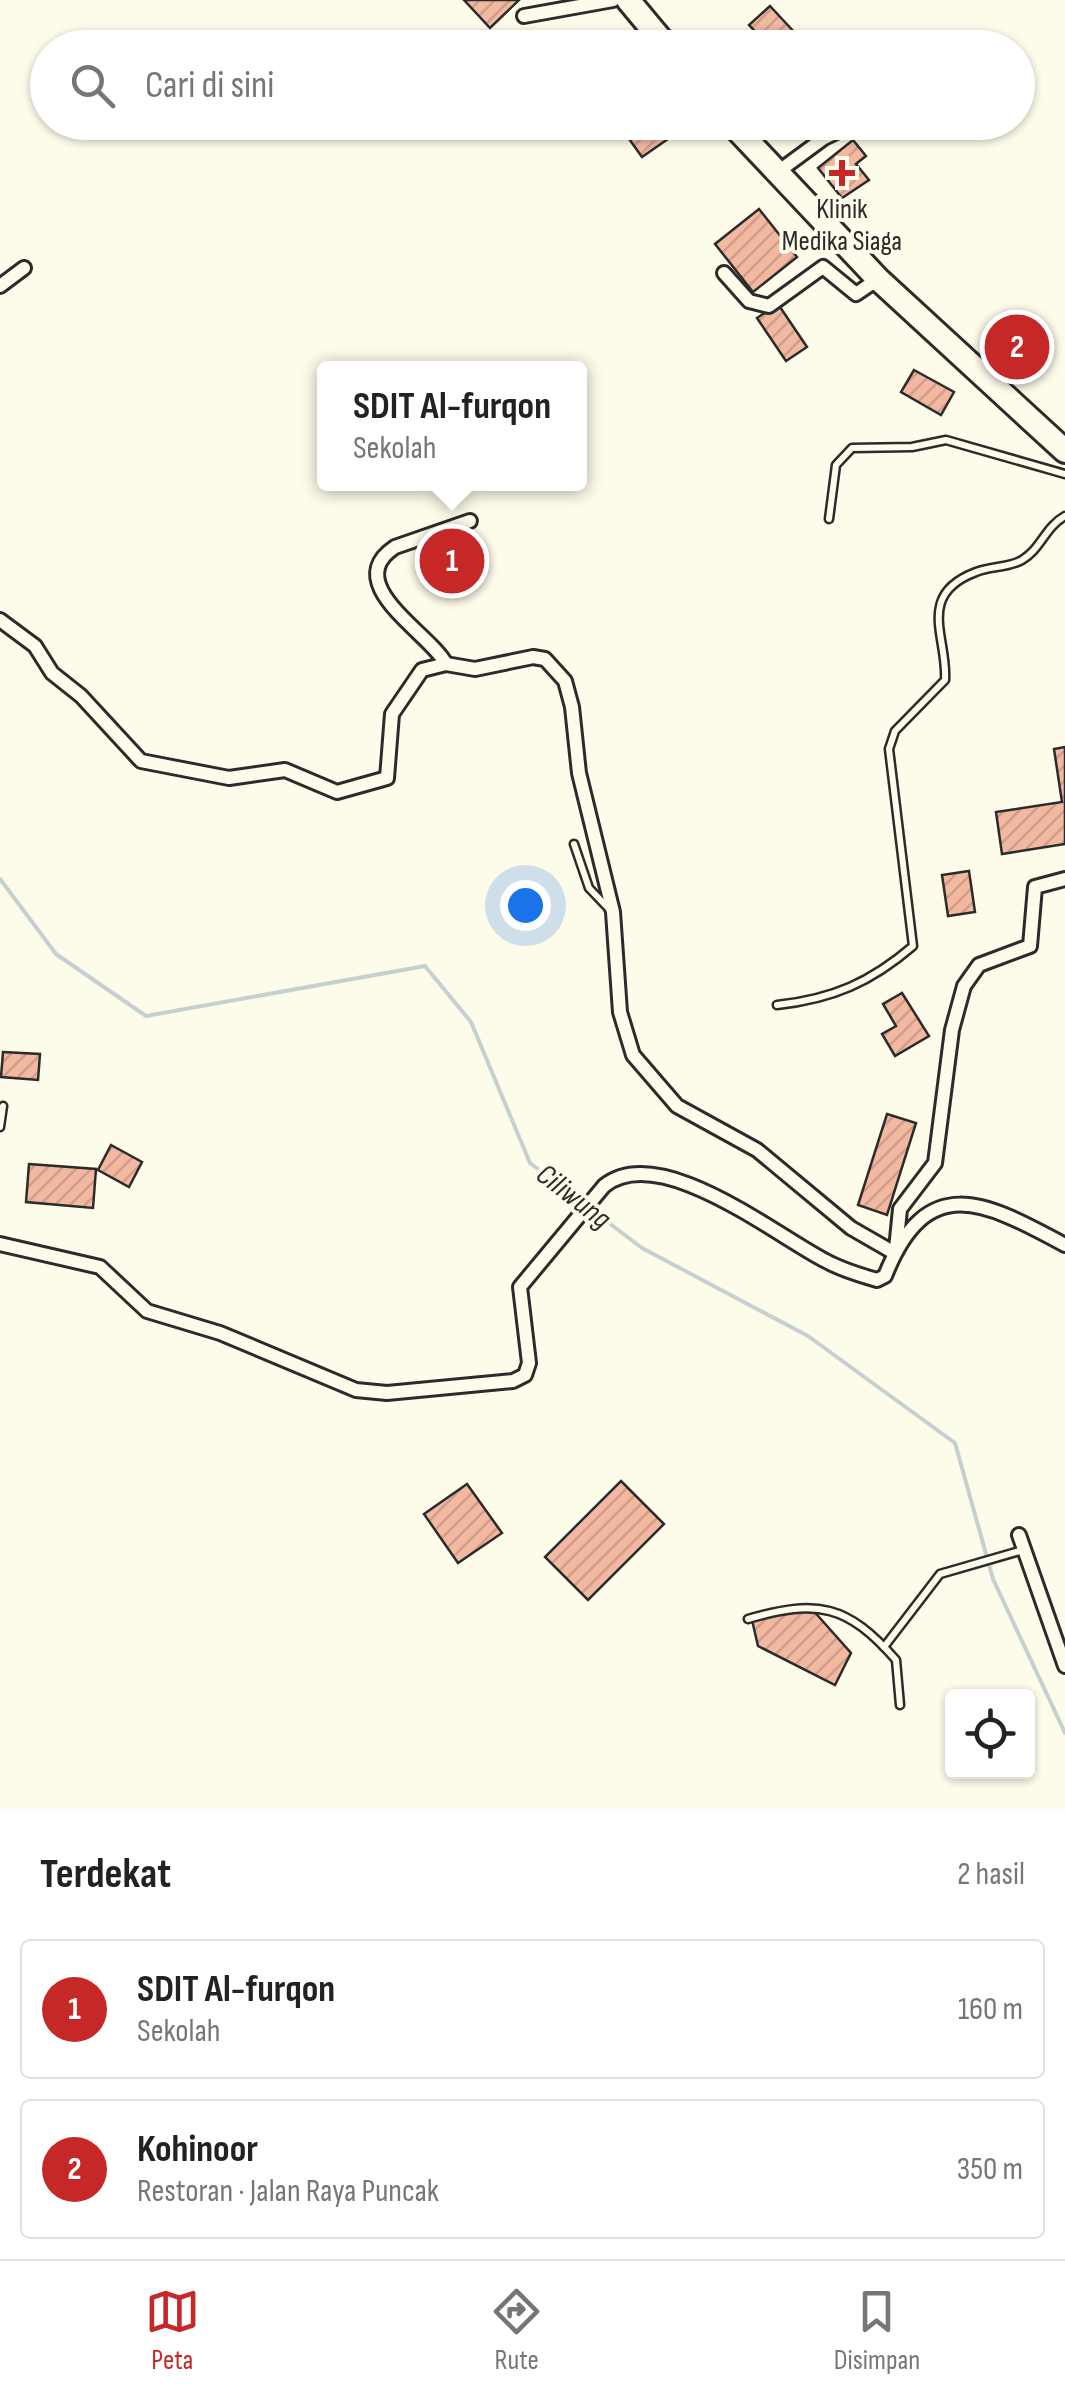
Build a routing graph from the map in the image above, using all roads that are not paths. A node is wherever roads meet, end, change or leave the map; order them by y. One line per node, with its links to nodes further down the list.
1 (613, 0): 3 (street)
2 (628, 0): 4 (highway)
3 (524, 16)
4 (653, 30)
5 (746, 140): 7 (highway)
6 (821, 140): 7 (street)
7 (775, 174): 10 (highway)
8 (24, 268): 11 (street)
9 (724, 273): 10 (street)
10 (878, 279): 12 (highway)
11 (0, 286)
12 (1065, 451)
13 (1065, 474): 15 (lane)
14 (1065, 516): 22 (lane)
15 (829, 519)
16 (470, 521): 18 (street)
17 (0, 620): 18 (street)
18 (446, 664): 21 (street)
19 (574, 844): 21 (lane)
20 (1065, 879): 27 (street)
21 (613, 912): 27 (street)
22 (777, 1005)
23 (3, 1106): 24 (lane)
24 (0, 1127)
25 (0, 1244): 27 (street)
26 (1065, 1245): 27 (street)
27 (896, 1249)
28 (1019, 1535): 29 (street)
29 (1024, 1550): 31 (lane); 32 (street)
30 (748, 1619): 31 (lane)
31 (884, 1647): 33 (lane)
32 (1065, 1666)
33 (900, 1705)

